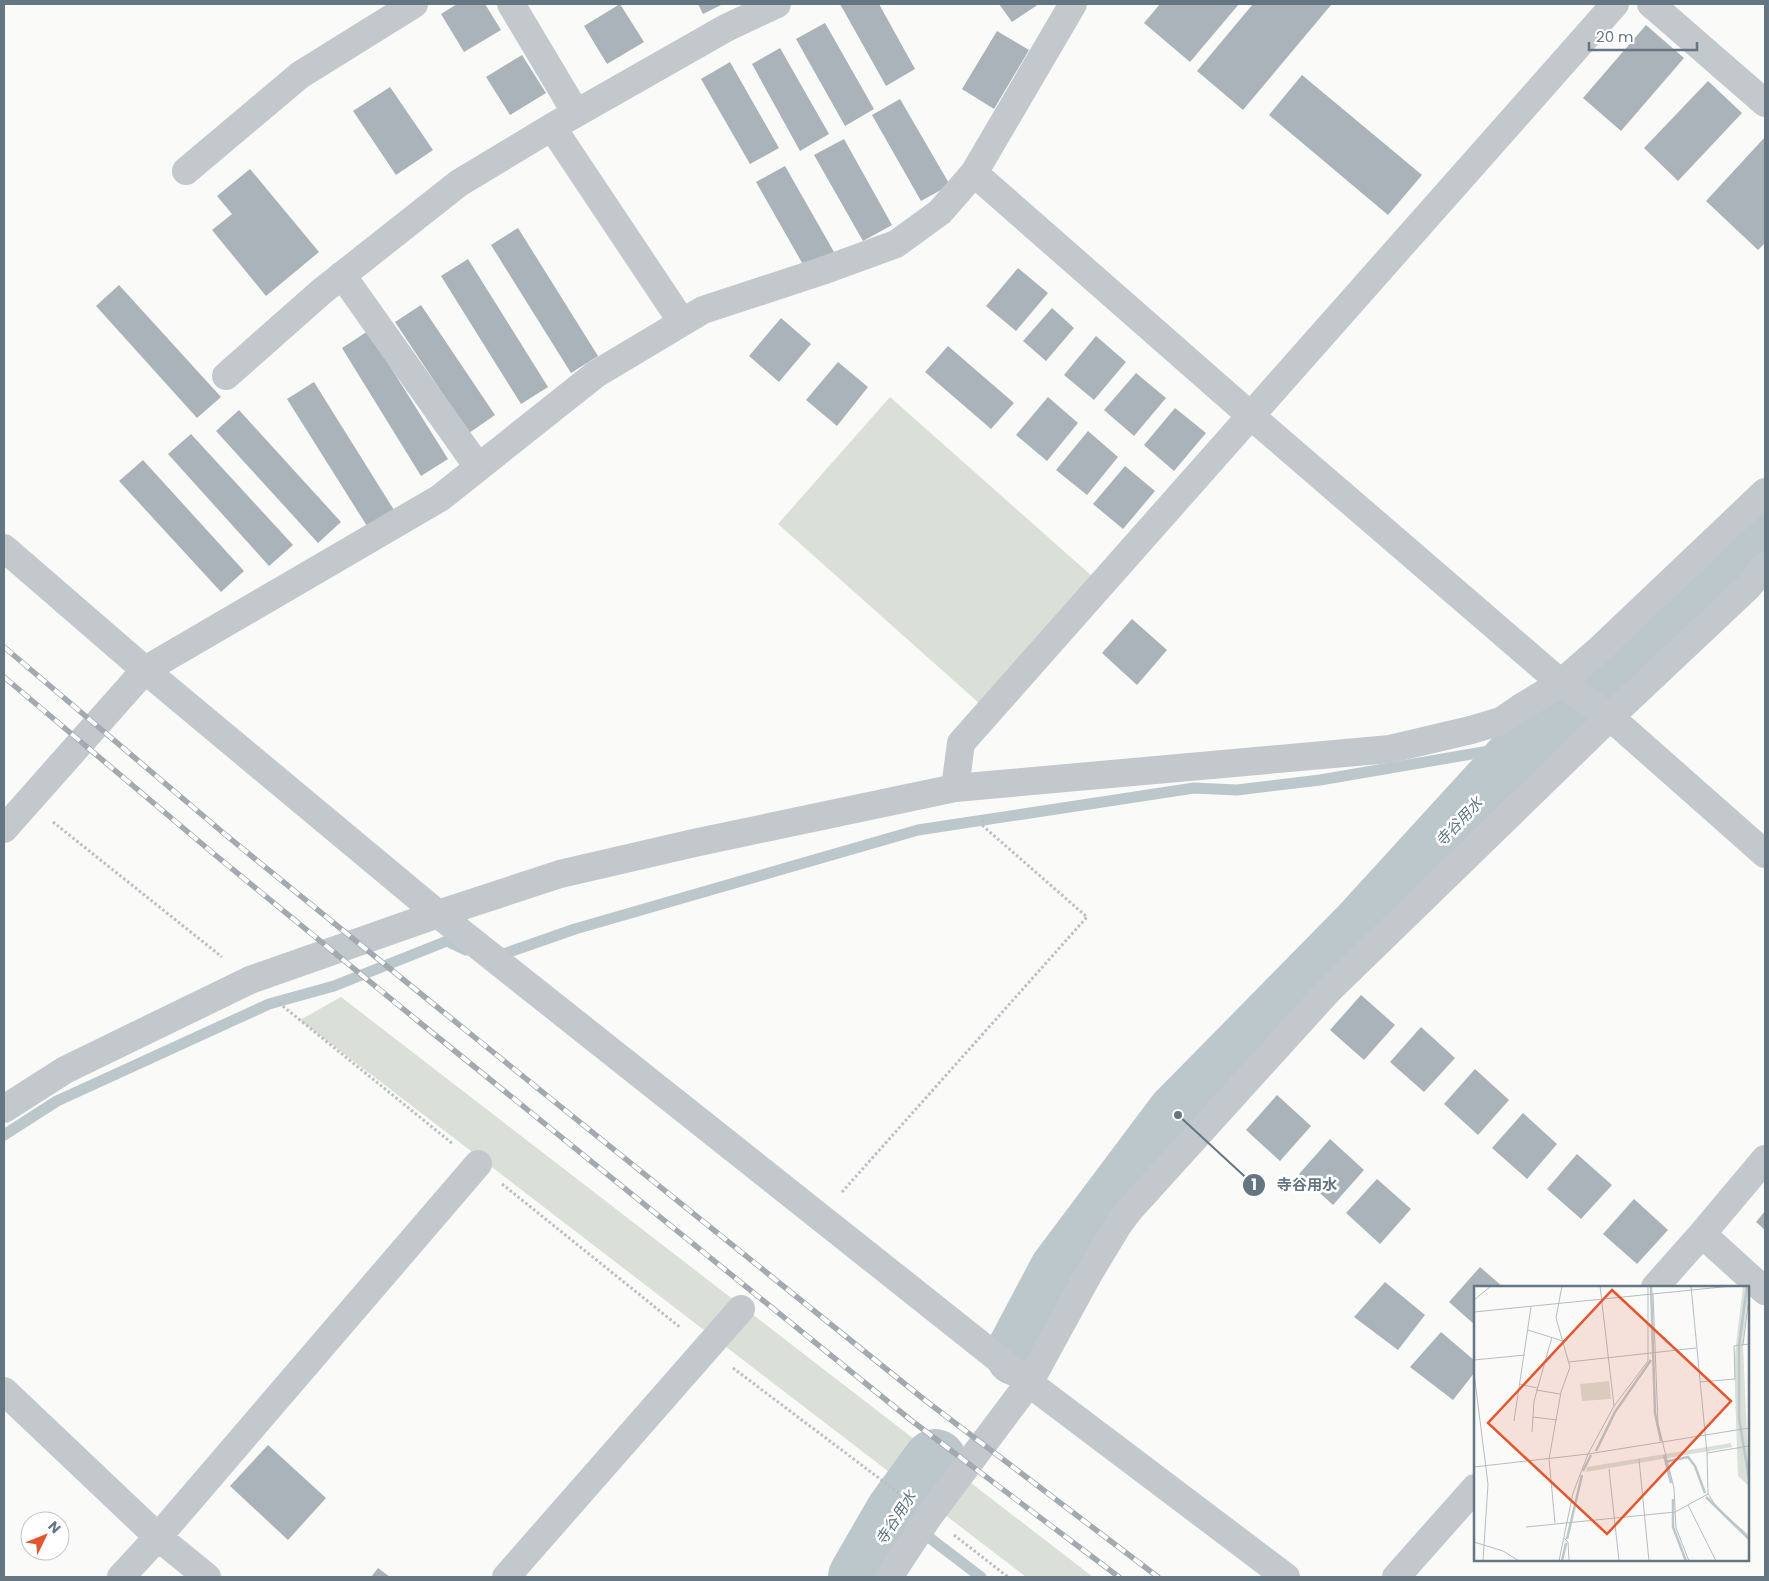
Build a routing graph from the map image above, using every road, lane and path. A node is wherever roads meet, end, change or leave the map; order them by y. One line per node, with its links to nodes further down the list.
1 (414, 4): 10 (street)
2 (511, 4): 8 (street)
3 (777, 4): 8 (street)
4 (1073, 4): 11 (street)
5 (1615, 4): 15 (street)
6 (1651, 4): 7 (street)
7 (1765, 103)
8 (576, 113): 9 (street)
9 (552, 127): 12 (street); 13 (street)
10 (186, 171)
11 (974, 173): 13 (street); 15 (street)
12 (342, 275): 14 (street); 16 (street)
13 (682, 322): 16 (street)
14 (226, 376)
15 (1251, 416): 21 (street); 23 (street)
16 (478, 467): 20 (street)
17 (1765, 492): 21 (street)
18 (4, 548): 20 (street)
19 (1765, 566): 22 (street)
20 (144, 670): 24 (street); 26 (street)
21 (1561, 683): 22 (street); 23 (street)
22 (1610, 717): 25 (street); 35 (street)
23 (967, 787): 26 (street); 30 (path)
24 (4, 829)
25 (1765, 854)
26 (438, 914): 27 (street); 30 (street)
27 (4, 1109)
28 (1765, 1159): 31 (street)
29 (478, 1164): 38 (street)
30 (820, 1217): 35 (street)
31 (1702, 1234): 32 (street); 33 (street)
32 (1656, 1286)
33 (1765, 1291)
34 (741, 1309): 41 (street)
35 (1029, 1382): 42 (street); 43 (street)
36 (4, 1392): 38 (street)
37 (1474, 1489): 44 (street)
38 (158, 1537): 39 (street); 40 (street)
39 (121, 1577)
40 (208, 1577)
41 (506, 1577)
42 (889, 1577)
43 (1286, 1577)
44 (1396, 1577)

